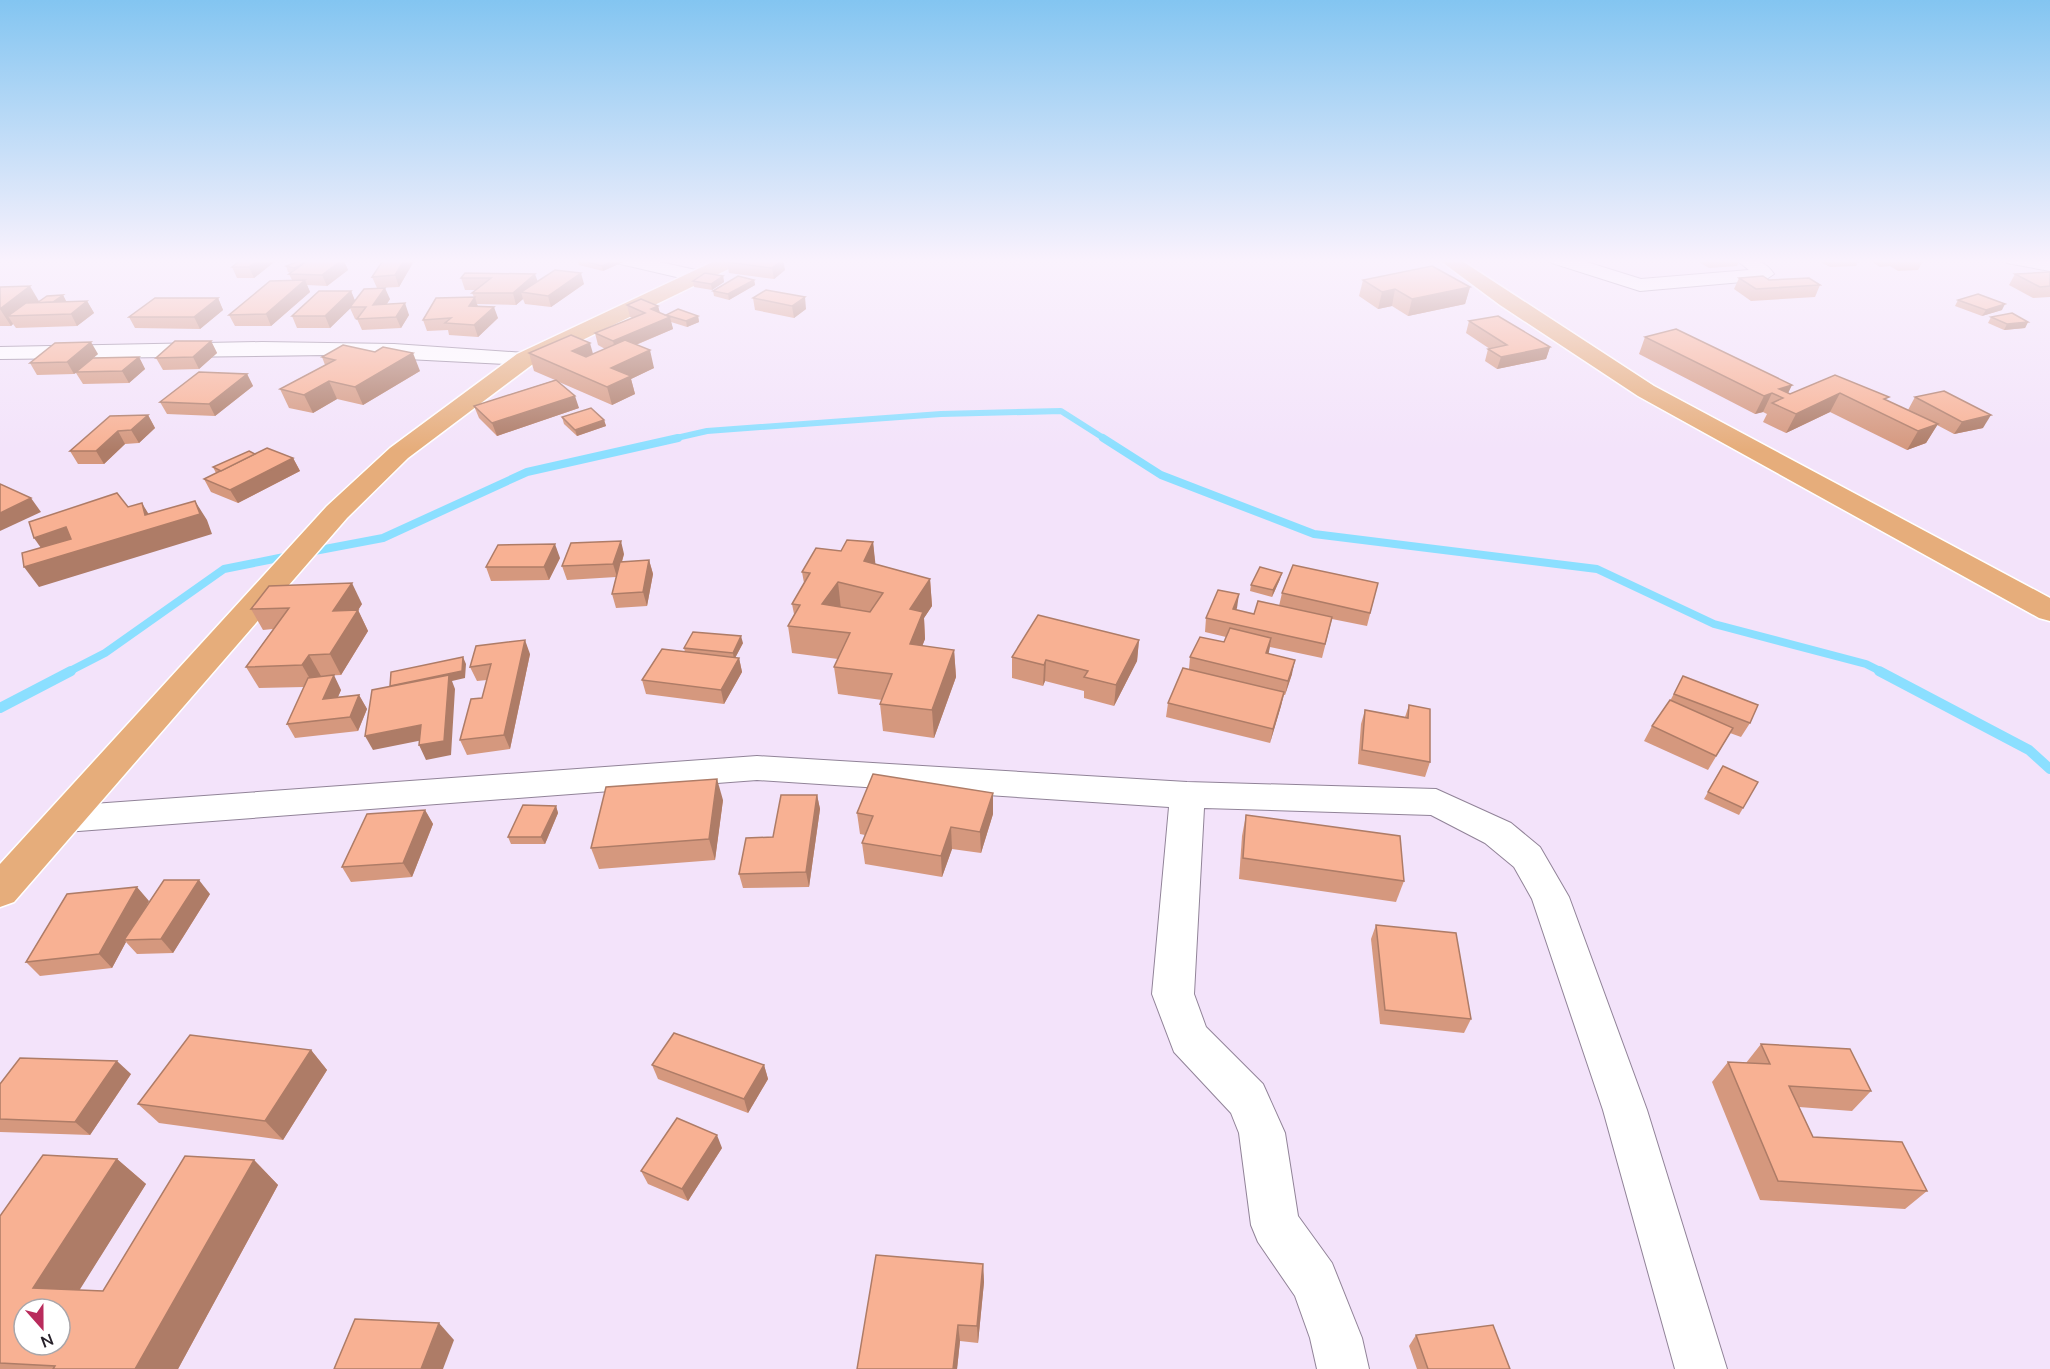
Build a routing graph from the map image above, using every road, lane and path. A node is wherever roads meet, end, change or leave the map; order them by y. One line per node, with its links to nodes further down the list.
1 (600, 323): 5 (main road)
2 (1541, 323): 7 (main road)
3 (0, 353): 4 (street)
4 (22, 353): 5 (street); 6 (street)
5 (525, 359): 9 (main road)
6 (0, 362)
7 (2050, 611)
8 (1186, 795): 9 (street); 11 (street); 12 (street)
9 (65, 819): 10 (main road)
10 (0, 891)
11 (1343, 1369)
12 (1701, 1369)

